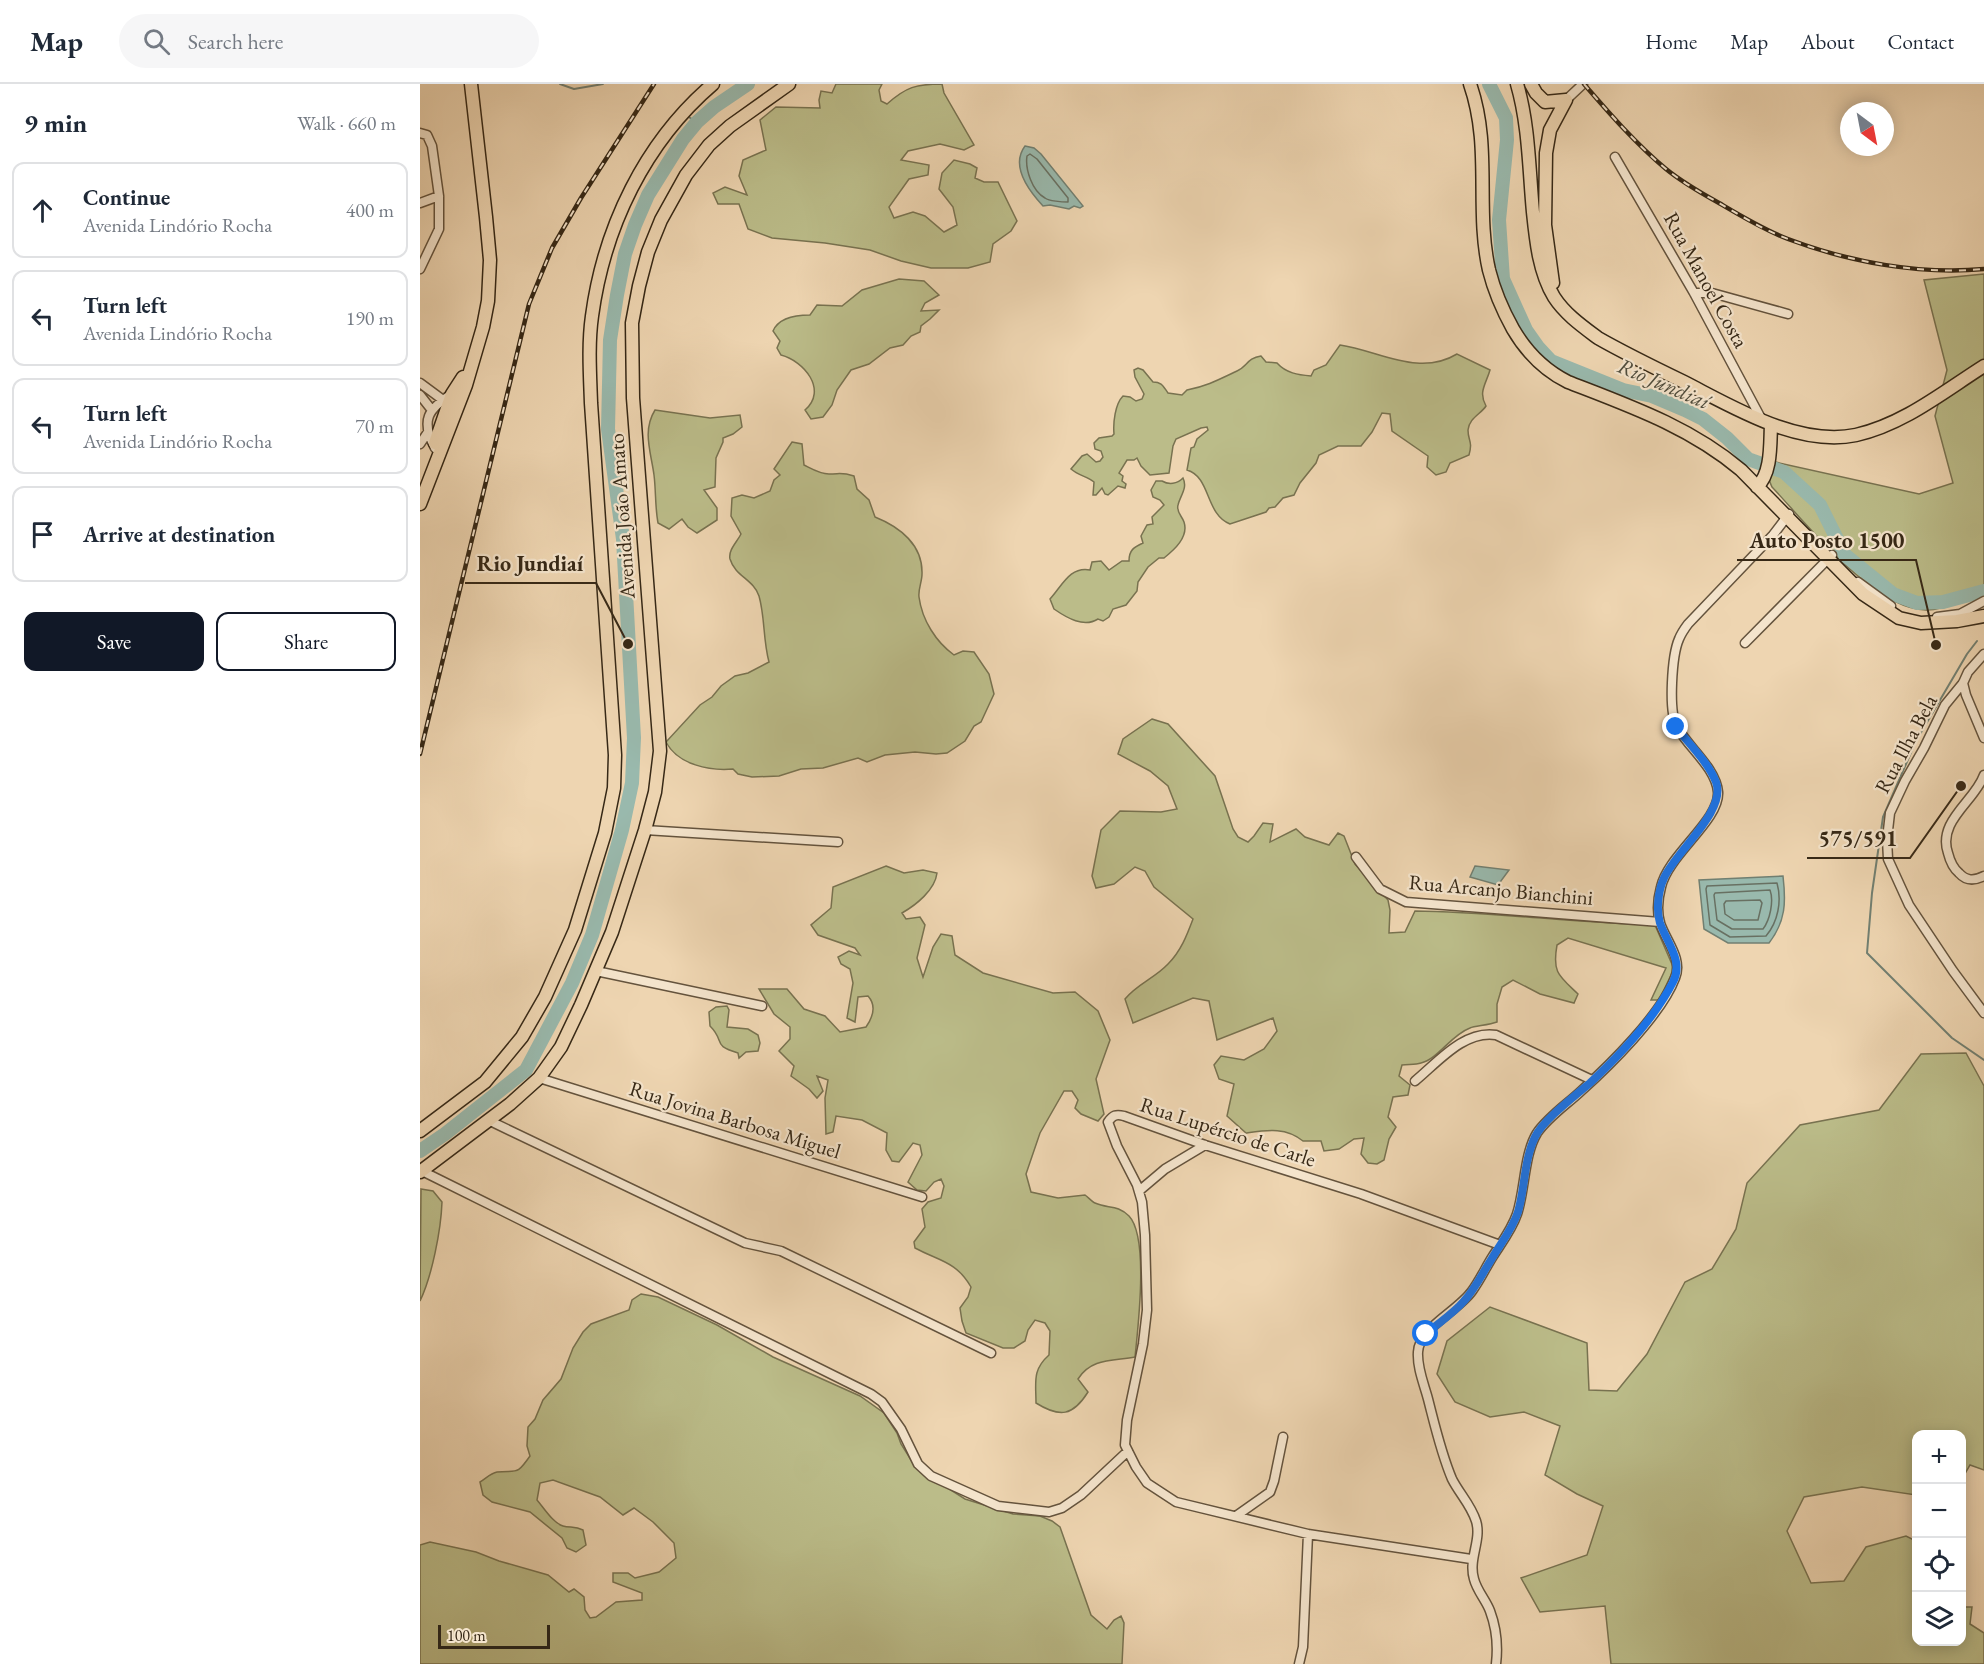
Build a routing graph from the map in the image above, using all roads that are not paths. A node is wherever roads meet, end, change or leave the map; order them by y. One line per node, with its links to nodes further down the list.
1 (471, 84): 17 (main road)
2 (713, 84): 52 (main road, Avenida João Amato)
3 (789, 84): 40 (main road, Avenida João Amato)
4 (1470, 84): 28 (main road)
5 (1517, 84): 15 (main road)
6 (1531, 84): 8 (main road)
7 (1583, 84): 8 (street)
8 (1568, 98): 15 (main road)
9 (420, 133): 11 (street)
10 (1616, 157): 14 (street, Rua Manoel Costa)
11 (439, 196): 12 (street); 13 (street)
12 (420, 204)
13 (420, 269)
14 (1694, 293): 16 (street); 24 (street, Rua Manoel Costa)
15 (1554, 297): 24 (main road)
16 (1788, 314)
17 (475, 354): 20 (main road); 22 (main road)
18 (1984, 366): 24 (main road)
19 (420, 383): 22 (street)
20 (466, 385): 22 (street); 27 (main road)
21 (420, 395): 23 (street)
22 (447, 397): 23 (street); 27 (main road)
23 (431, 409): 25 (street)
24 (1767, 424): 28 (main road)
25 (428, 432): 26 (street); 27 (street)
26 (420, 444)
27 (437, 450): 29 (main road); 30 (main road)
28 (1761, 482): 31 (main road)
29 (420, 487)
30 (420, 504)
31 (1789, 514): 32 (main road); 44 (street)
32 (1830, 556): 33 (street); 34 (main road); 35 (street)
33 (1984, 601)
34 (1982, 620)
35 (1745, 643)
36 (1984, 654): 37 (street, Rua Ilha Bela)
37 (1963, 683): 38 (street); 47 (street, Rua Ilha Bela)
38 (1984, 738)
39 (1984, 776): 43 (street)
40 (645, 830): 41 (street); 45 (main road, Avenida João Amato)
41 (838, 842)
42 (1356, 857): 44 (street, Rua Arcanjo Bianchini)
43 (1984, 876)
44 (1660, 921): 49 (street)
45 (596, 971): 46 (street); 48 (main road, Avenida João Amato)
46 (762, 1006)
47 (1983, 1009)
48 (538, 1078): 51 (main road, Avenida João Amato); 56 (street, Rua Jovina Barbosa Miguel)
49 (1592, 1080): 50 (street); 57 (street)
50 (1415, 1081)
51 (488, 1120): 54 (main road, Avenida João Amato); 58 (street)
52 (420, 1131)
53 (1205, 1145): 55 (street); 55 (street, Rua Lupércio de Carle); 57 (street, Rua Lupércio de Carle)
54 (421, 1172): 60 (street)
55 (1139, 1191): 60 (street, Rua Lupércio de Carle)
56 (922, 1197)
57 (1500, 1245): 63 (street)
58 (991, 1353)
59 (1283, 1437): 61 (street)
60 (1128, 1450): 61 (street, Rua Lupércio de Carle)
61 (1236, 1516): 62 (street, Rua Lupércio de Carle)
62 (1308, 1534): 63 (street, Rua Lupércio de Carle); 64 (street)
63 (1472, 1559): 65 (street)
64 (1299, 1664)
65 (1496, 1664)

